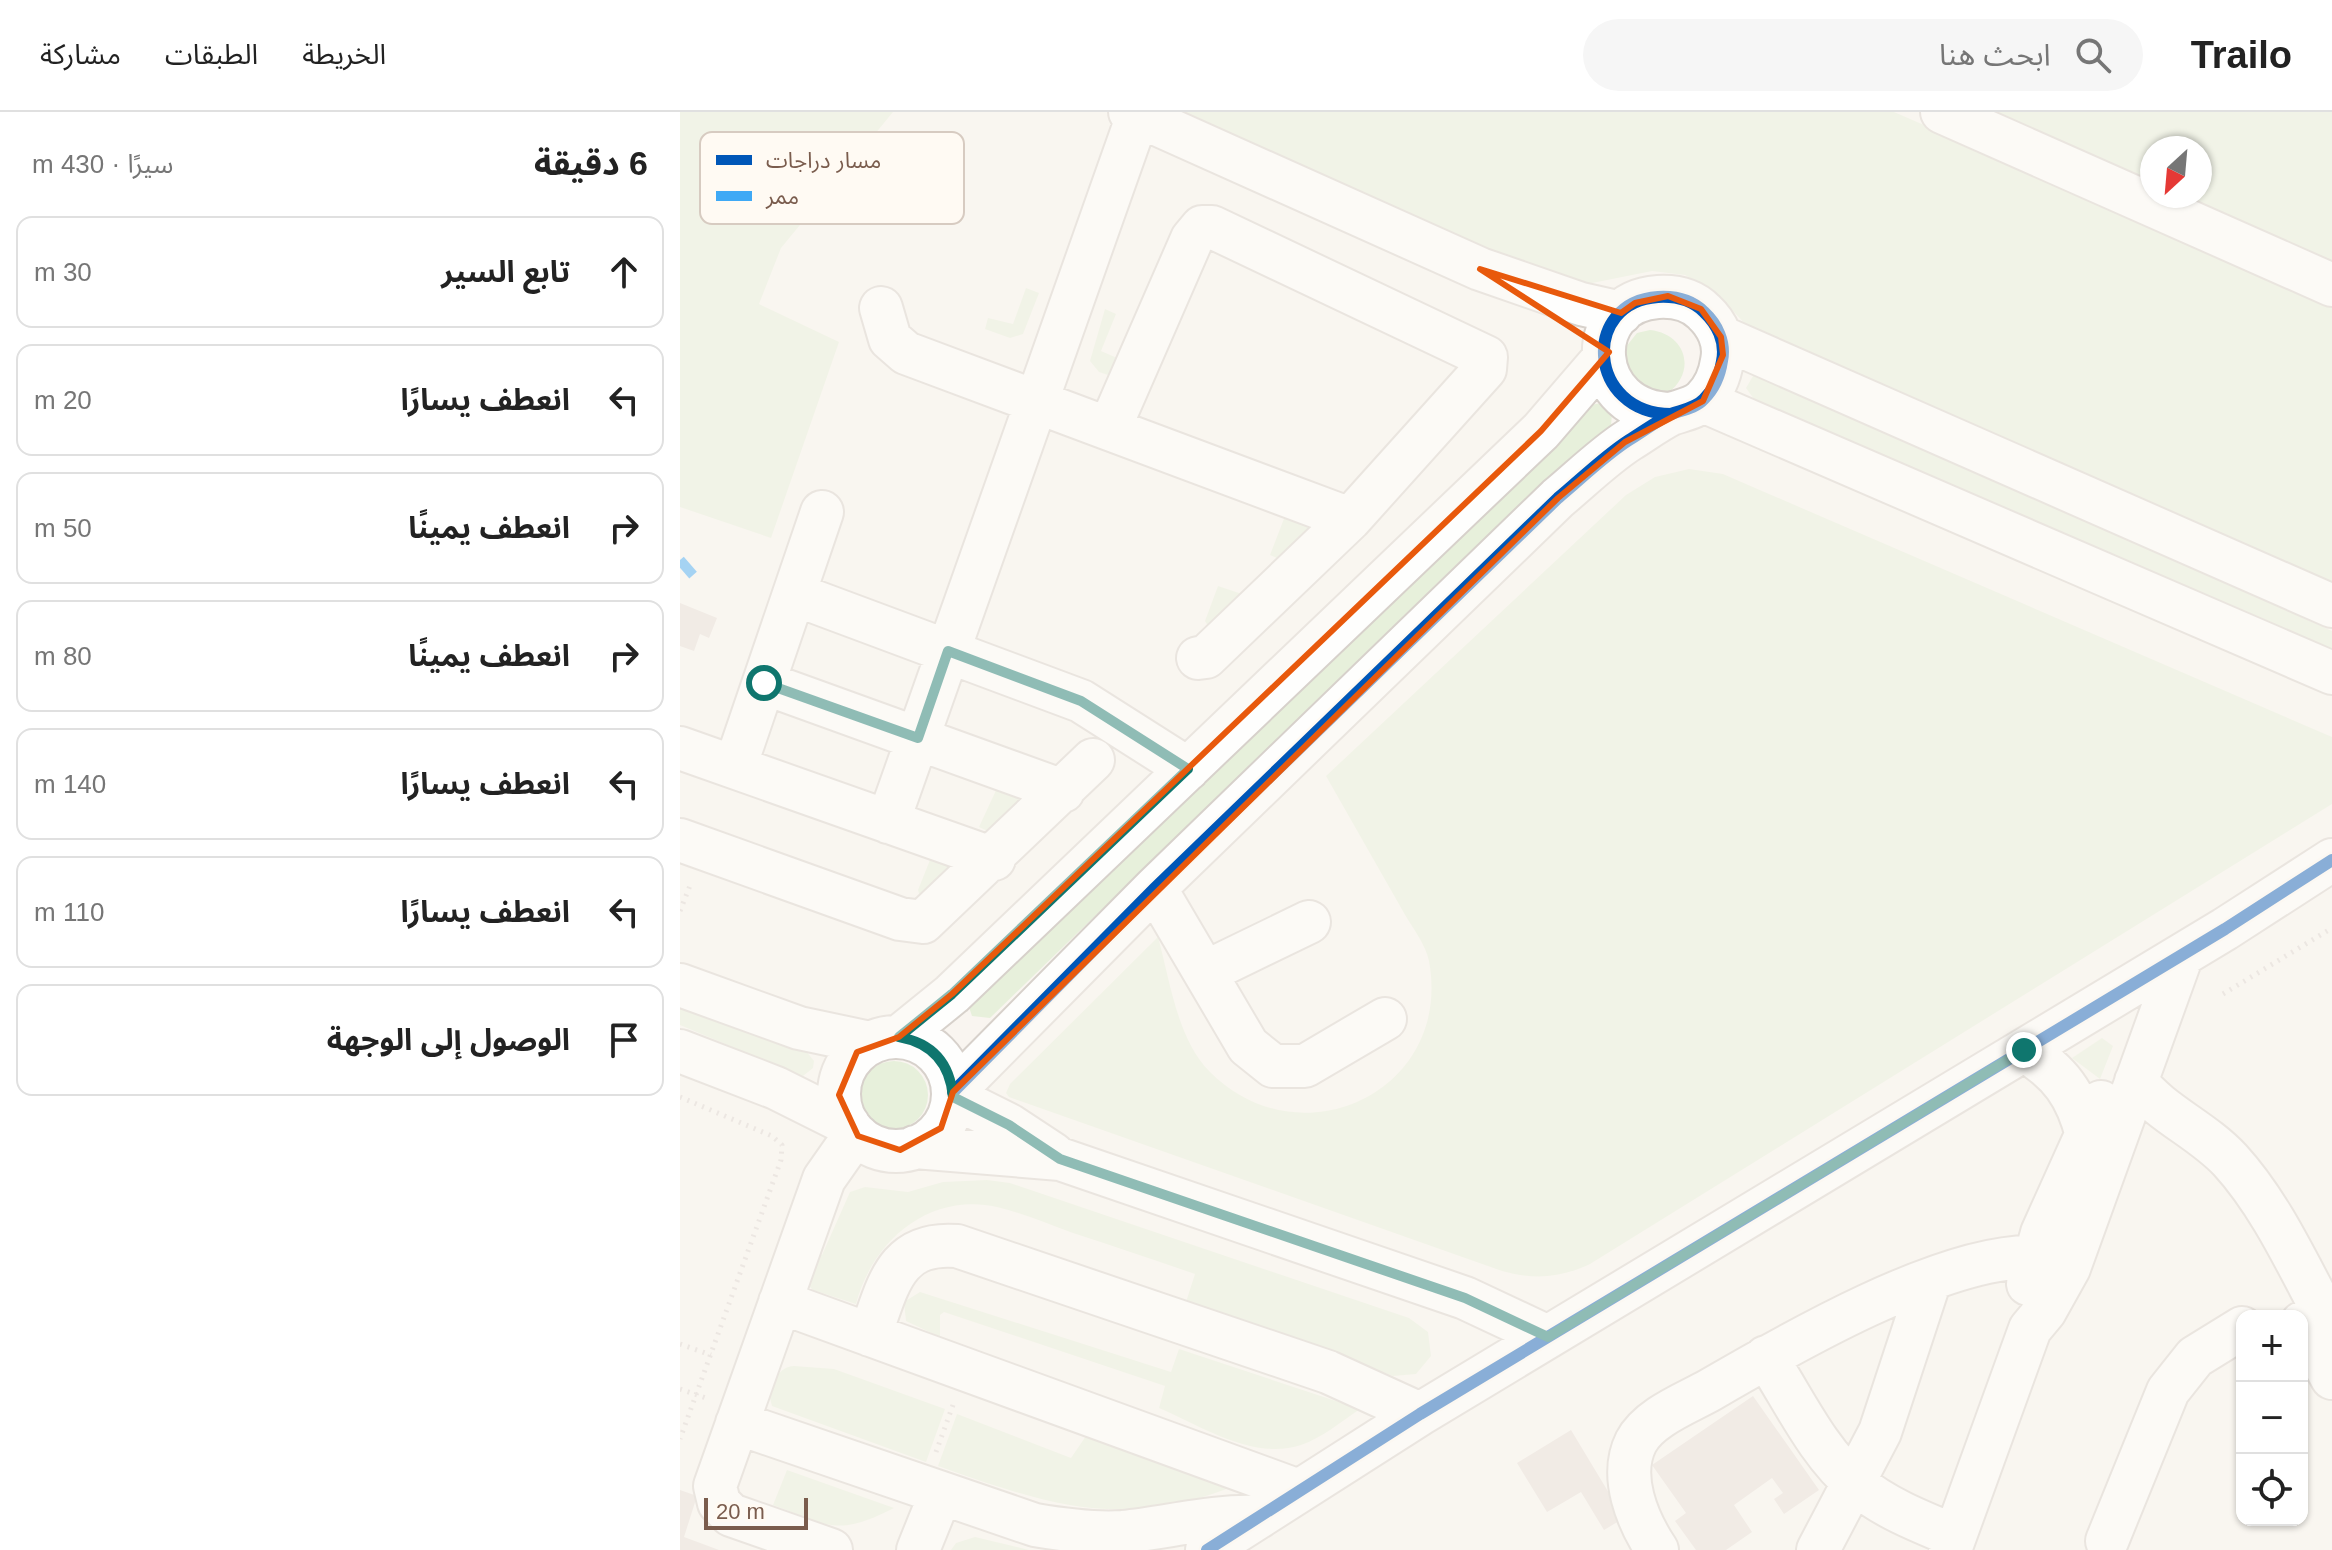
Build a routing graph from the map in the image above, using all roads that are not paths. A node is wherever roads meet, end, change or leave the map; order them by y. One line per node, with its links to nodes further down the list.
1 (1942, 112): 3 (street)
2 (1134, 114): 6 (street); 7 (street)
3 (2332, 285)
4 (881, 308): 7 (street)
5 (1721, 337): 6 (street); 8 (street); 13 (street)
6 (1609, 340): 8 (street); 21 (street)
7 (1042, 385): 9 (street); 14 (street)
8 (1687, 408): 16 (street); 28 (street)
9 (1110, 427): 11 (street); 11 (street)
10 (822, 512): 12 (street)
11 (1350, 519): 15 (street)
12 (794, 594): 14 (street); 17 (street)
13 (2332, 606)
14 (948, 651): 18 (street); 21 (street)
15 (1198, 658)
16 (2332, 673)
17 (764, 683): 18 (street); 22 (street)
18 (918, 738): 23 (street); 24 (street)
19 (680, 748): 22 (street)
20 (1093, 760): 23 (street)
21 (1196, 760): 34 (street)
22 (735, 767): 24 (street)
23 (1063, 791): 26 (street)
24 (888, 822): 26 (street)
25 (680, 840): 26 (street)
26 (994, 859)
27 (2332, 860): 30 (street)
28 (1155, 888): 31 (street); 38 (street)
29 (1309, 922): 31 (street)
30 (2169, 962): 35 (street); 37 (street); 39 (street)
31 (1206, 972): 33 (street)
32 (680, 985): 34 (street)
33 (1385, 1019)
34 (884, 1040): 38 (street); 40 (street)
35 (2024, 1050): 39 (street); 51 (street)
36 (680, 1051): 40 (street)
37 (2136, 1081): 39 (street); 47 (street)
38 (953, 1095): 41 (street); 42 (street)
39 (2104, 1129): 43 (street); 46 (street); 48 (street)
40 (853, 1130): 41 (street); 45 (street)
41 (915, 1147): 42 (street)
42 (1060, 1159): 51 (street)
43 (2033, 1257): 44 (street); 48 (street)
44 (1930, 1280): 53 (street); 57 (street)
45 (780, 1302): 50 (street); 56 (street)
46 (2287, 1310)
47 (2332, 1328)
48 (2030, 1329): 62 (street)
49 (2236, 1332): 61 (street)
50 (870, 1335): 55 (street); 59 (street)
51 (1548, 1337): 55 (street)
52 (2308, 1342): 54 (street)
53 (1766, 1357): 57 (street); 66 (street)
54 (2332, 1378)
55 (1420, 1414): 59 (street)
56 (737, 1423): 58 (street); 63 (street)
57 (1855, 1484): 62 (street); 67 (street)
58 (932, 1490): 60 (street); 64 (street)
59 (1299, 1491): 60 (street)
60 (1259, 1517): 65 (street)
61 (2107, 1541)
62 (1953, 1543)
63 (831, 1550)
64 (918, 1550)
65 (1207, 1550)
66 (1657, 1550)
67 (1818, 1550)

